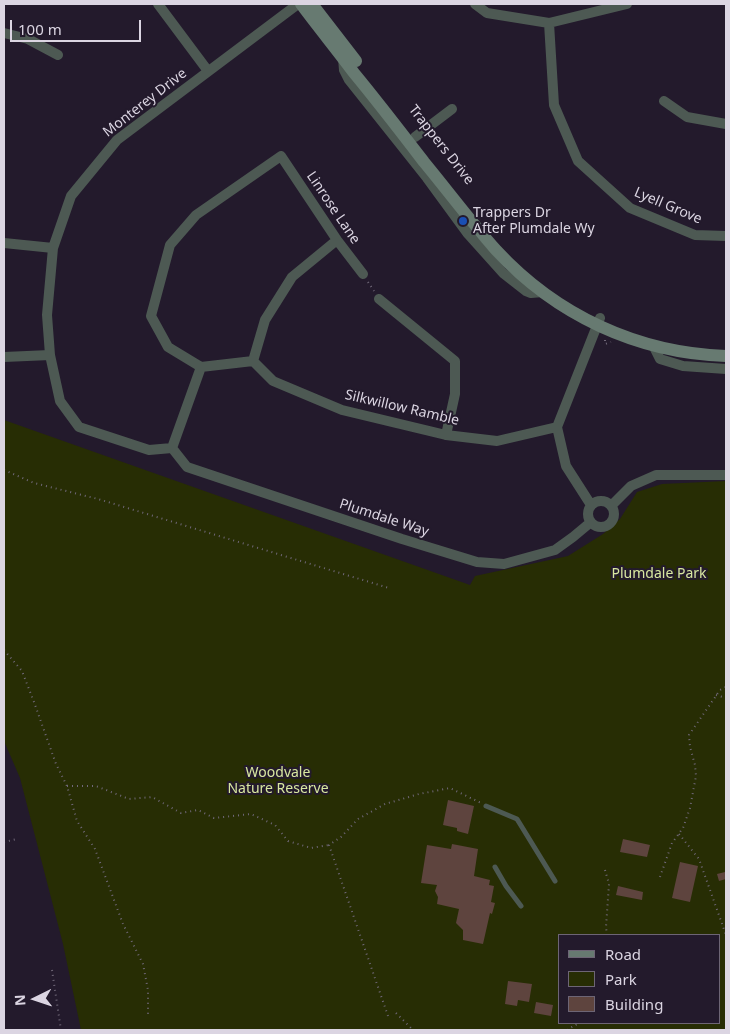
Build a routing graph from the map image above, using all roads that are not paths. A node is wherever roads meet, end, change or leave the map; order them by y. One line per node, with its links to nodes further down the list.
1 (158, 4): 9 (street)
2 (300, 4): 9 (street, Monterey Drive); 20 (main road, Trappers Drive)
3 (312, 4): 13 (main road, Trappers Drive)
4 (475, 4): 6 (street)
5 (627, 4): 6 (street)
6 (549, 23): 14 (street, Lyell Grove)
7 (4, 32): 8 (street)
8 (58, 55)
9 (208, 71): 17 (street, Monterey Drive)
10 (664, 102): 12 (street)
11 (452, 109): 13 (street)
12 (726, 124)
13 (415, 137): 20 (main road, Trappers Drive)
14 (726, 236)
15 (337, 240): 18 (street, Linrose Lane); 26 (street); 27 (street, Linrose Lane)
16 (4, 243): 17 (street)
17 (53, 248): 23 (street, Monterey Drive)
18 (362, 274)
19 (380, 299): 30 (street)
20 (598, 322): 21 (main road, Trappers Drive); 22 (main road, Trappers Drive); 29 (street)
21 (653, 345): 24 (main road, Trappers Drive); 28 (street)
22 (726, 349)
23 (50, 355): 25 (street); 31 (street, Monterey Drive)
24 (726, 356)
25 (4, 357)
26 (253, 361): 27 (street); 30 (street, Silkwillow Ramble)
27 (201, 367): 31 (street)
28 (726, 369)
29 (557, 427): 30 (street, Silkwillow Ramble); 33 (street)
30 (446, 434)
31 (172, 448): 35 (street, Plumdale Way)
32 (726, 474): 34 (street)
33 (590, 506): 34 (street); 35 (street)
34 (611, 506): 35 (street)
35 (590, 522)
36 (486, 806): 38 (lane)
37 (495, 867): 39 (lane)
38 (555, 881)
39 (521, 906)

